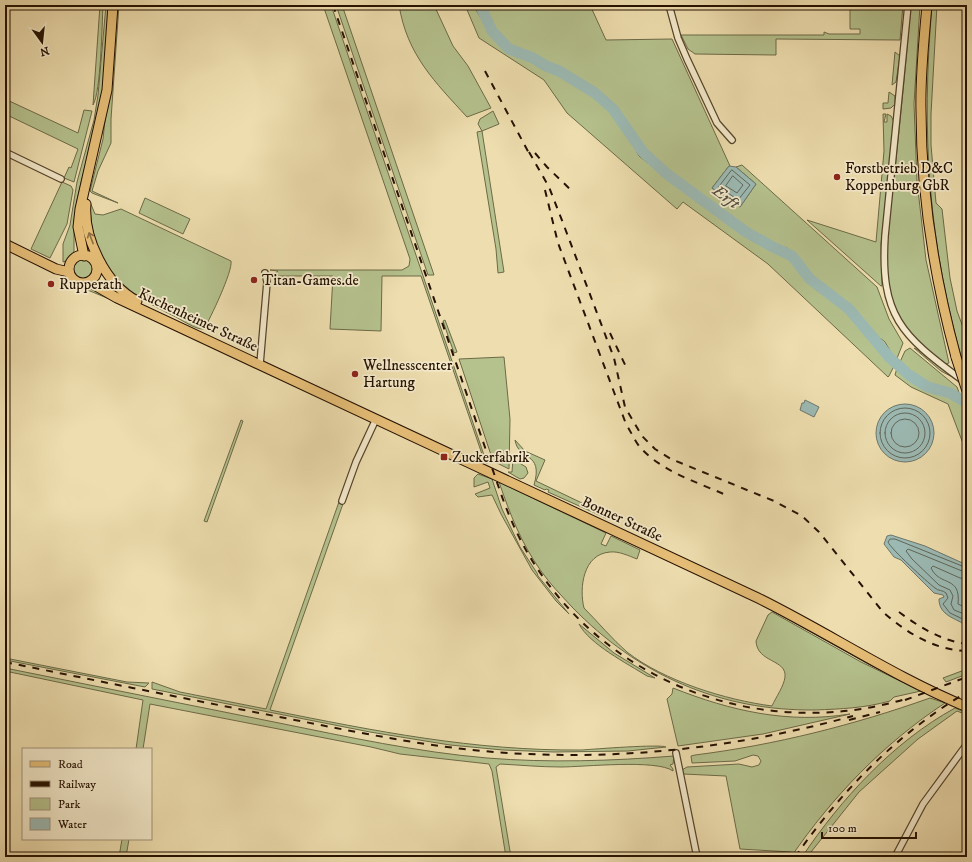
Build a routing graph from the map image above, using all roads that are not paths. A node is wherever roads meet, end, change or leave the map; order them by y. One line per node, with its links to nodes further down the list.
1 (113, 5): 5 (main road)
2 (669, 5): 6 (street)
3 (908, 5): 15 (street)
4 (927, 5): 16 (main road, bridge)
5 (99, 128): 10 (main road); 13 (main road, one-way to 5)
6 (732, 140)
7 (5, 152): 8 (street)
8 (61, 179)
9 (5, 244): 10 (main road)
10 (75, 262): 12 (main road); 12 (main road, Kuchenheimer Straße)
11 (265, 273): 14 (street)
12 (92, 278): 13 (main road, Kuchenheimer Straße)
13 (161, 318): 14 (main road, Kuchenheimer Straße)
14 (260, 364): 17 (main road, Bonner Straße)
15 (967, 384)
16 (967, 391)
17 (376, 419): 18 (street); 19 (main road, Bonner Straße)
18 (342, 501)
19 (967, 707)
20 (967, 744): 23 (street)
21 (676, 753): 22 (street)
22 (697, 857)
23 (895, 857)

